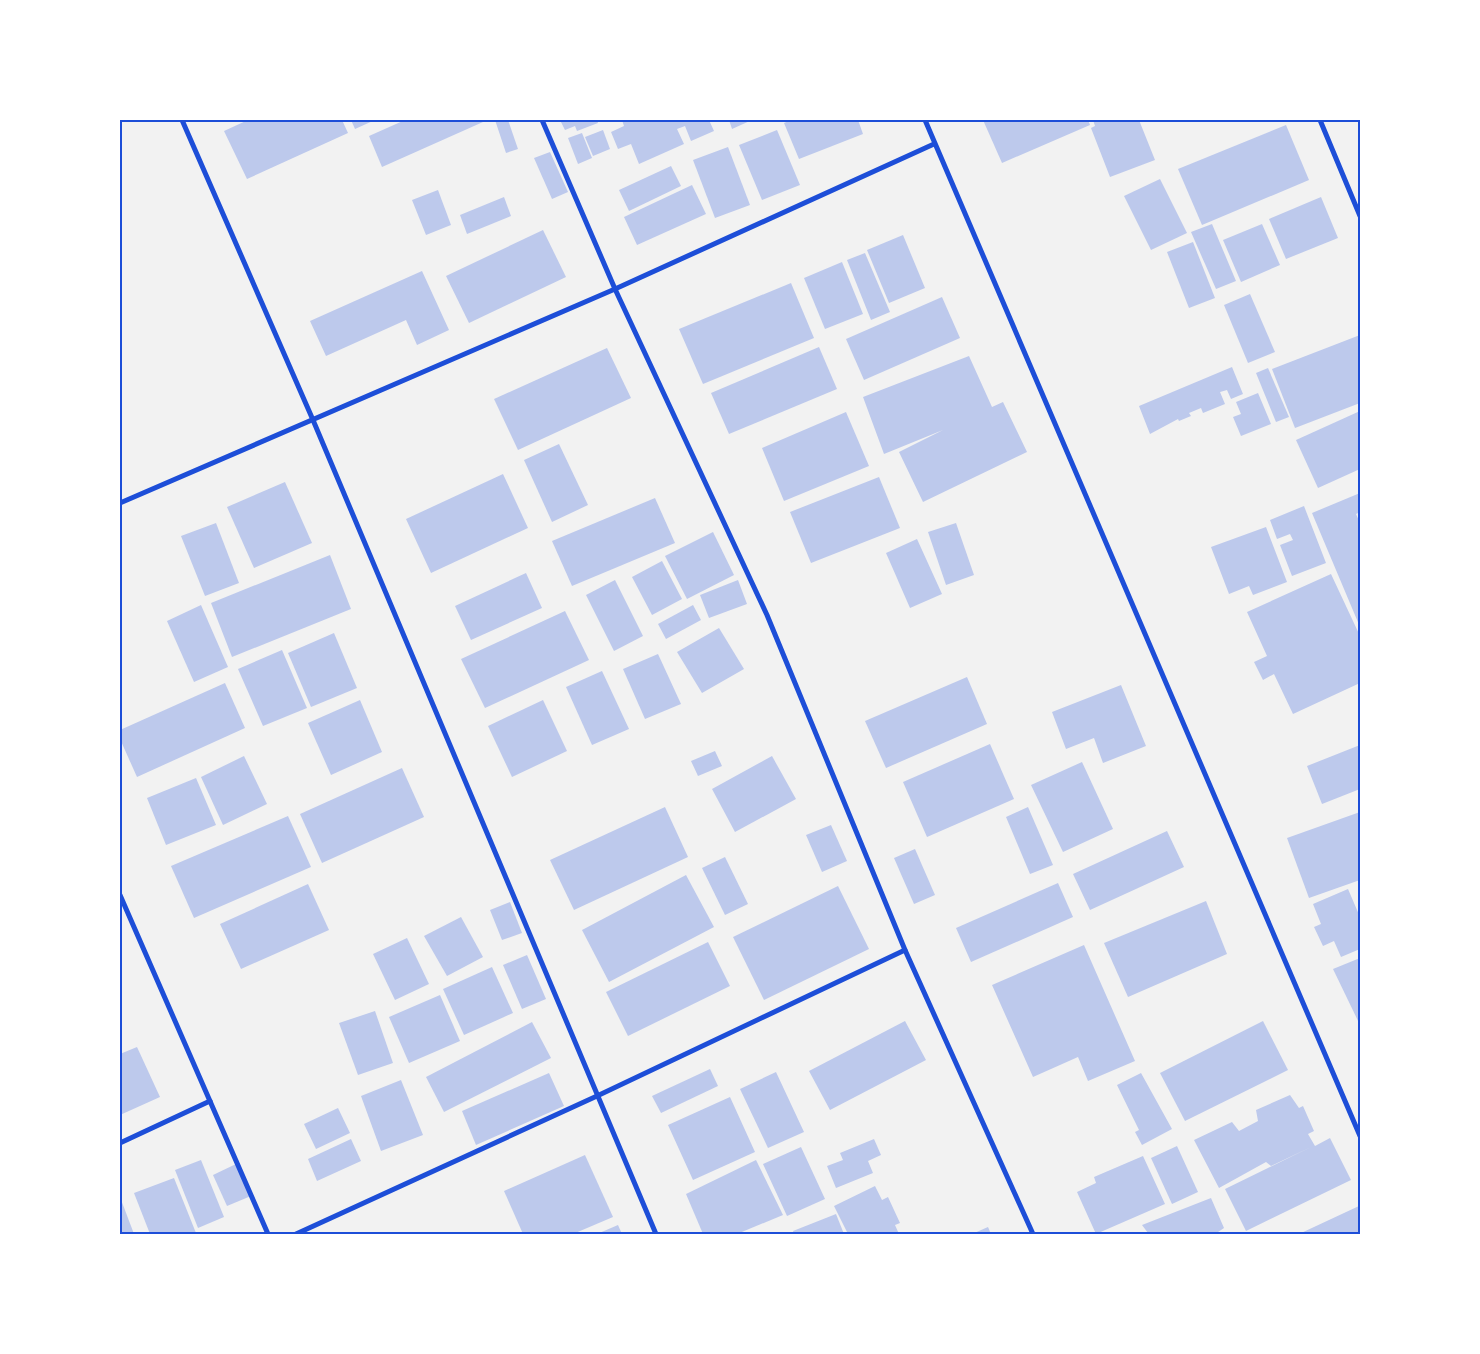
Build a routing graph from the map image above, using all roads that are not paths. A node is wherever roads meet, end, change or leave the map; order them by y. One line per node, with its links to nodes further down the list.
1 (182, 120): 8 (street)
2 (542, 120): 7 (street)
3 (925, 120): 5 (street)
4 (1320, 120): 6 (street)
5 (934, 144): 7 (street); 14 (street)
6 (1360, 216)
7 (615, 289): 8 (street); 11 (street)
8 (312, 420): 9 (street); 12 (street)
9 (120, 503)
10 (120, 895): 13 (street)
11 (905, 950): 12 (street); 19 (street)
12 (597, 1096): 17 (street); 18 (street)
13 (210, 1102): 15 (street); 16 (street)
14 (1360, 1136)
15 (120, 1143)
16 (268, 1234)
17 (296, 1234)
18 (656, 1234)
19 (1033, 1234)

